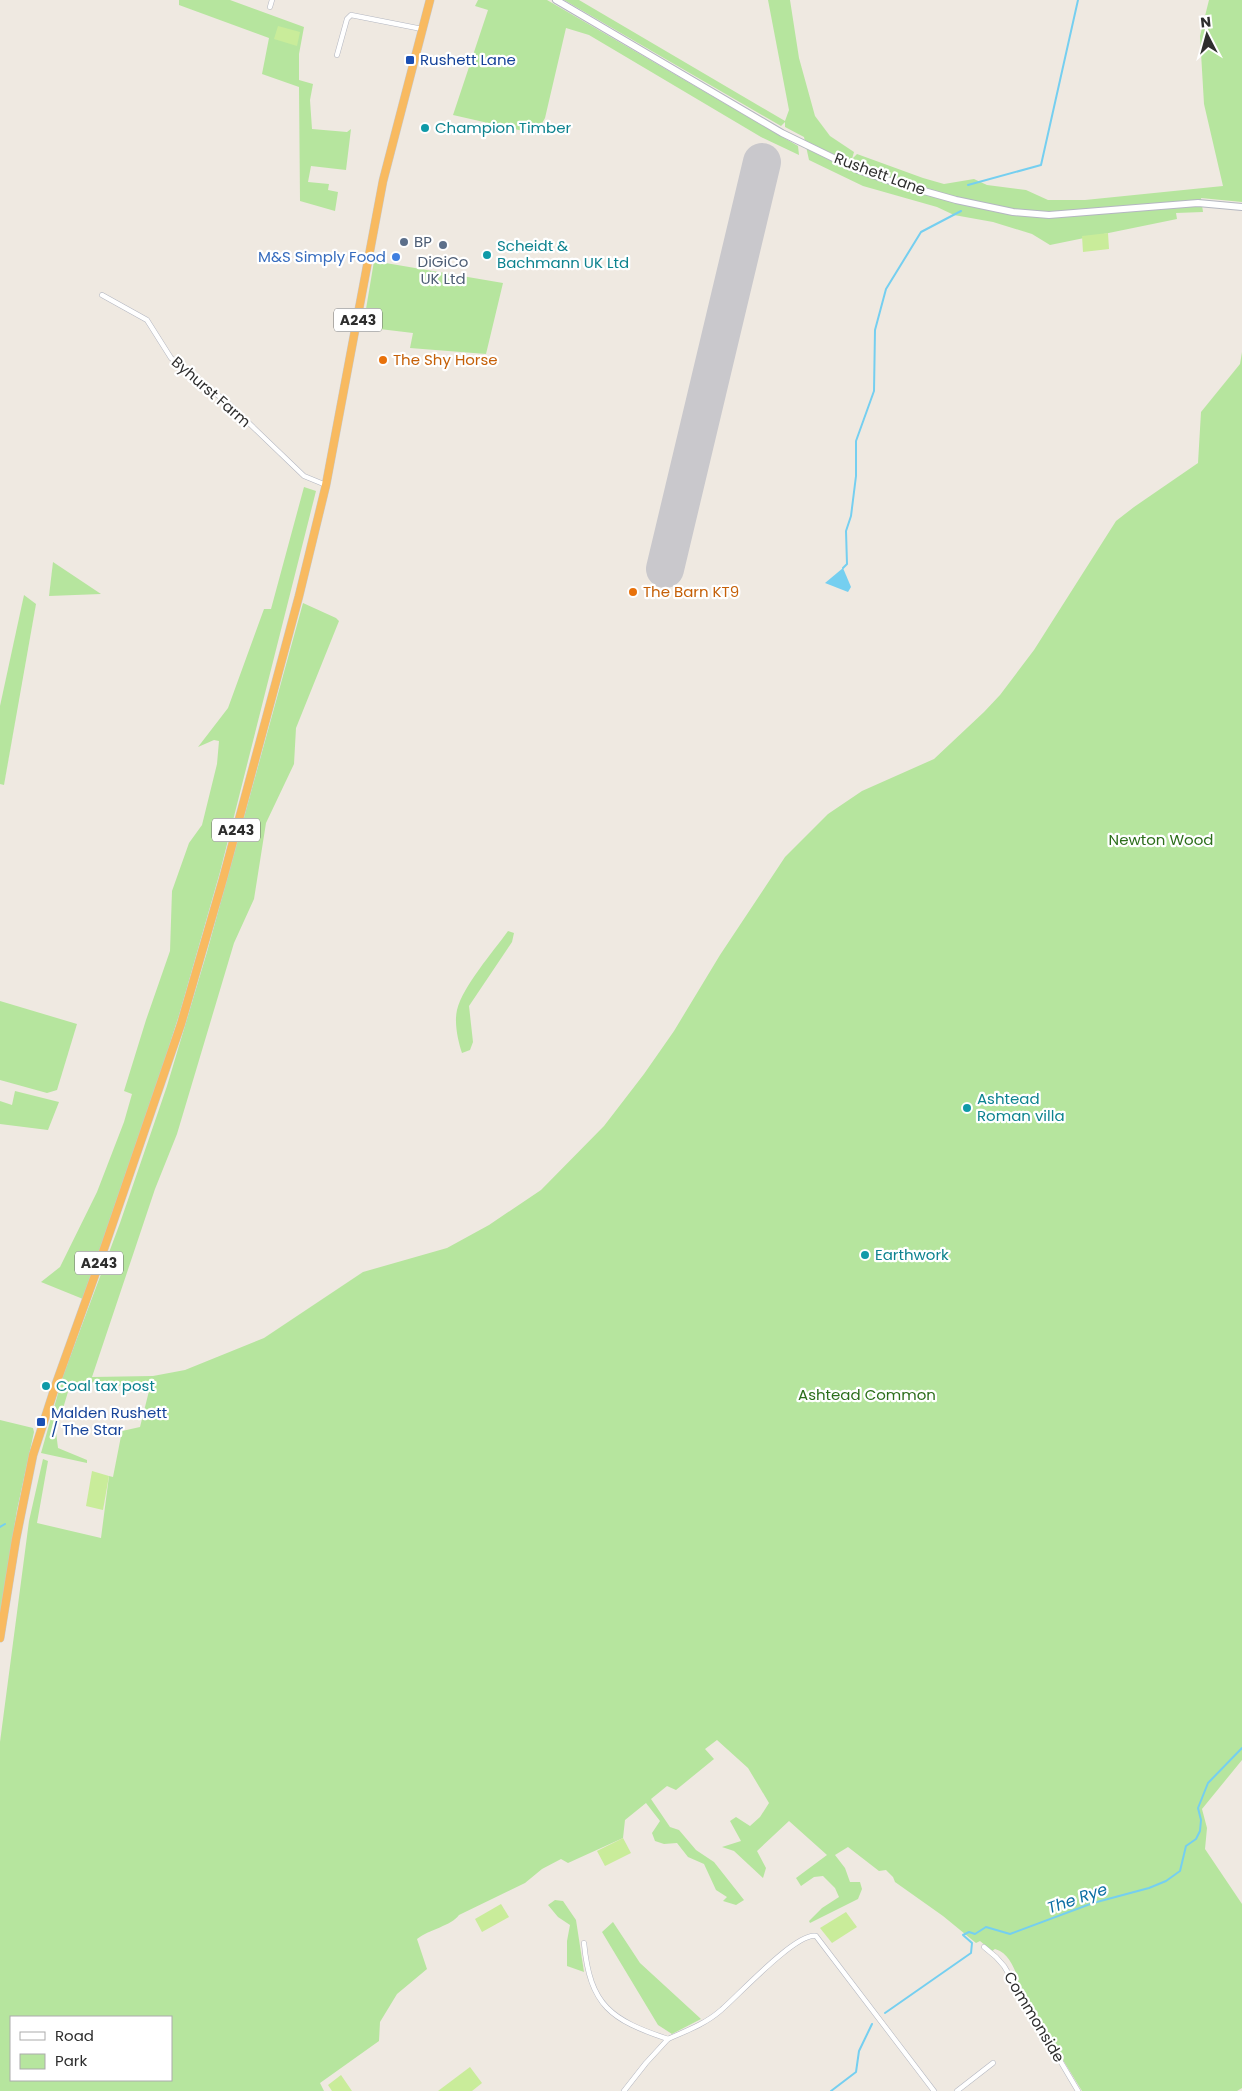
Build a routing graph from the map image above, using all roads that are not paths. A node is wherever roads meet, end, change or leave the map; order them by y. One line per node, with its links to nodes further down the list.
1 (272, 0): 4 (street)
2 (430, 0): 5 (highway, A243)
3 (556, 0): 7 (main road, Rushett Lane)
4 (270, 7)
5 (422, 29): 6 (street); 9 (highway, A243)
6 (337, 55)
7 (1242, 207)
8 (102, 295): 9 (street, Byhurst Farm)
9 (326, 485): 10 (highway, A243)
10 (0, 1638)
11 (584, 1943): 13 (street)
12 (984, 1947): 19 (street, Commonside)
13 (668, 2039): 15 (street); 16 (street)
14 (993, 2063): 18 (street)
15 (933, 2089): 17 (street)
16 (624, 2091)
17 (926, 2091)
18 (957, 2091)
19 (1078, 2091)

